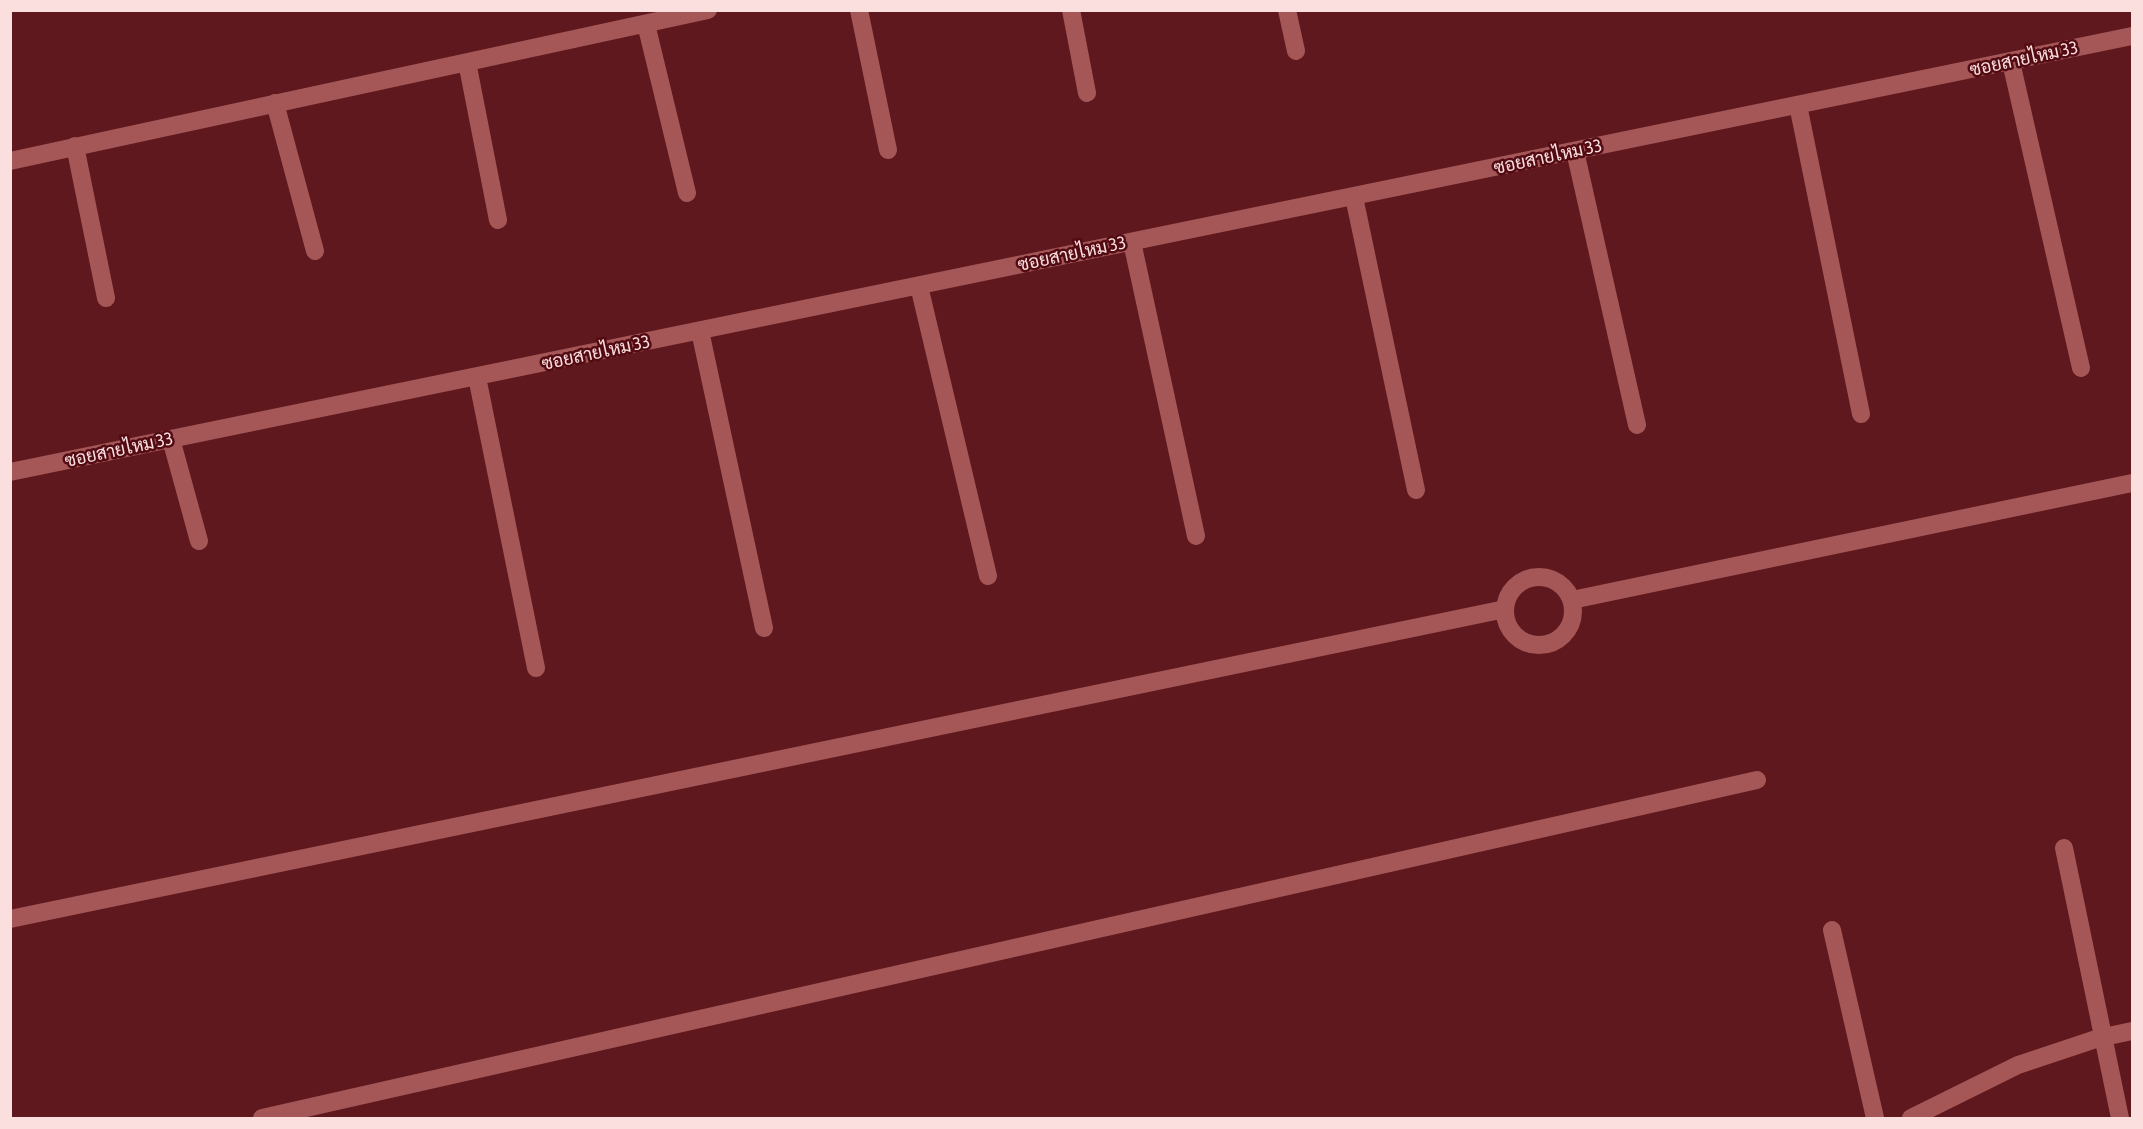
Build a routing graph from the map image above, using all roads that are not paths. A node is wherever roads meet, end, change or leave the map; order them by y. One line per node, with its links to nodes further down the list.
1 (708, 10): 5 (street)
2 (859, 10): 14 (street)
3 (1071, 10): 10 (street)
4 (1287, 10): 7 (street)
5 (646, 24): 8 (street); 17 (street)
6 (2133, 36): 9 (street, ซอยสายไหม 33)
7 (1296, 51)
8 (466, 62): 11 (street); 19 (street)
9 (2011, 62): 12 (street, ซอยสายไหม 33); 25 (street)
10 (1087, 93)
11 (275, 103): 13 (street); 21 (street)
12 (1798, 105): 15 (street, ซอยสายไหม 33); 27 (street)
13 (75, 146): 16 (street); 23 (street)
14 (888, 150)
15 (1575, 151): 18 (street, ซอยสายไหม 33); 28 (street)
16 (10, 161)
17 (687, 193)
18 (1353, 197): 20 (street, ซอยสายไหม 33); 32 (street)
19 (498, 220)
20 (1132, 242): 22 (street, ซอยสายไหม 33); 33 (street)
21 (315, 251)
22 (919, 286): 24 (street, ซอยสายไหม 33); 35 (street)
23 (106, 298)
24 (700, 331): 26 (street, ซอยสายไหม 33); 38 (street)
25 (2080, 368)
26 (477, 377): 29 (street, ซอยสายไหม 33); 39 (street)
27 (1861, 414)
28 (1637, 424)
29 (171, 439): 30 (street, ซอยสายไหม 33); 34 (street)
30 (10, 472)
31 (2133, 483): 36 (street)
32 (1416, 490)
33 (1196, 536)
34 (199, 541)
35 (987, 576)
36 (1572, 600): 37 (street); 37 (street)
37 (1505, 609): 42 (street)
38 (764, 628)
39 (537, 668)
40 (1757, 780): 46 (street)
41 (2064, 848): 45 (street)
42 (10, 919)
43 (1832, 930): 47 (street)
44 (2133, 1031): 45 (street)
45 (2103, 1038): 48 (street); 49 (street)
46 (262, 1119)
47 (1875, 1119)
48 (1911, 1119)
49 (2120, 1119)

